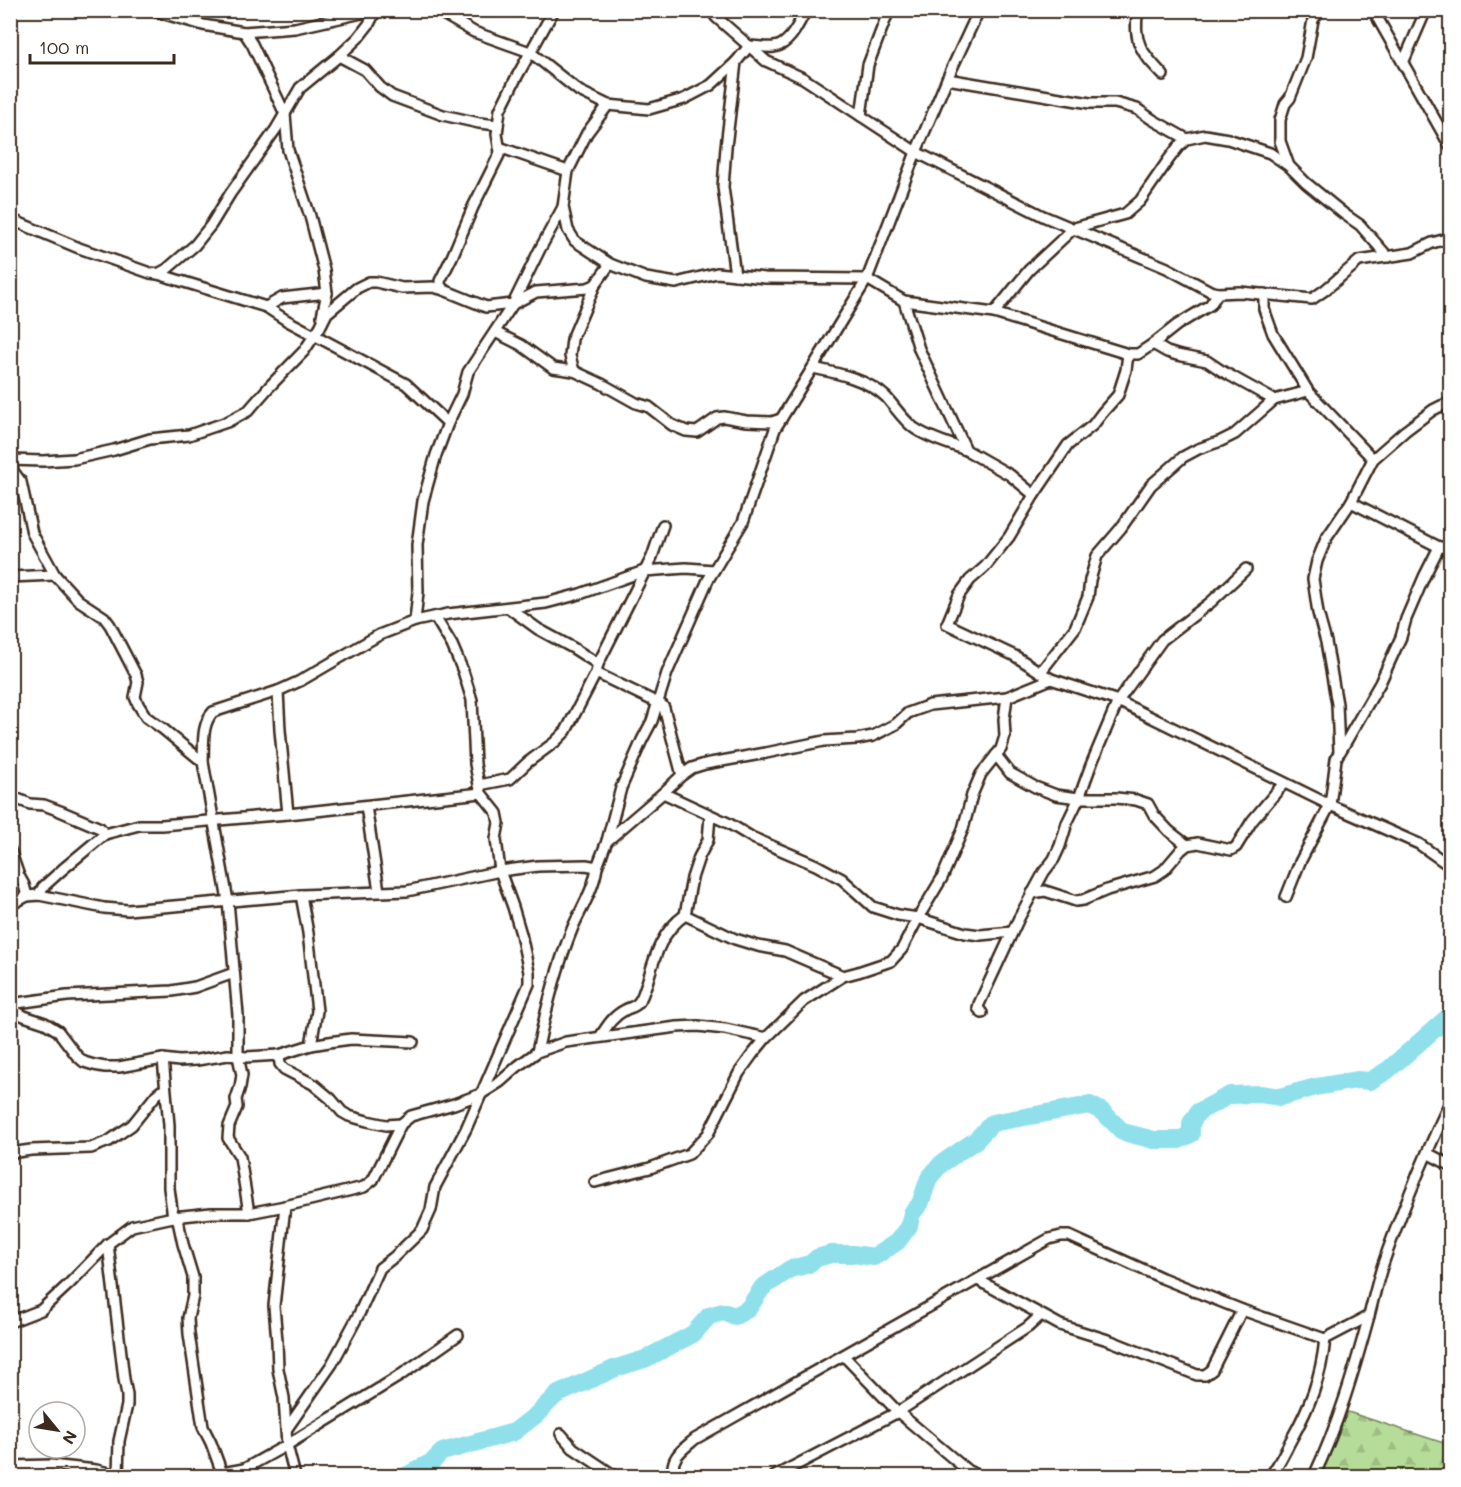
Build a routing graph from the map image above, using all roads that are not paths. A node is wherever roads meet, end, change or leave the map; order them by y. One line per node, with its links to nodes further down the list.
1 (151, 10): 13 (street)
2 (376, 10): 13 (street); 16 (street)
3 (436, 10): 15 (street)
4 (554, 10): 15 (street)
5 (712, 10): 14 (street)
6 (806, 10): 14 (street)
7 (889, 10): 23 (street)
8 (980, 10): 20 (street)
9 (1138, 10): 19 (street)
10 (1320, 10): 29 (street)
11 (1373, 10): 18 (street)
12 (1426, 10): 18 (street)
13 (244, 32): 22 (street)
14 (749, 46): 17 (street); 23 (street)
15 (530, 52): 21 (street); 24 (street)
16 (339, 56): 22 (street); 24 (street)
17 (736, 62): 21 (street); 38 (street)
18 (1403, 63): 26 (street)
19 (1162, 75)
20 (947, 79): 25 (street); 28 (street)
21 (608, 105): 30 (street)
22 (285, 114): 37 (street); 42 (street)
23 (861, 116): 28 (street)
24 (498, 125): 27 (street)
25 (1187, 139): 29 (street); 33 (street)
26 (1450, 146)
27 (499, 147): 30 (street); 41 (street)
28 (916, 152): 33 (street); 39 (street)
29 (1289, 166): 35 (street)
30 (568, 171): 31 (street)
31 (563, 207): 36 (street); 46 (street)
32 (10, 219): 37 (street)
33 (1074, 228): 43 (street); 48 (street)
34 (1450, 238): 35 (street)
35 (1388, 257): 44 (street)
36 (609, 264): 38 (street); 40 (street)
37 (158, 274): 47 (street)
38 (735, 275): 39 (street)
39 (867, 279): 45 (street); 53 (street)
40 (595, 285): 46 (street); 54 (street)
41 (444, 290): 46 (street); 49 (street)
42 (327, 293): 47 (street); 49 (street)
43 (1218, 294): 44 (street); 51 (street)
44 (1264, 294): 55 (street)
45 (904, 301): 48 (street); 60 (street)
46 (513, 304): 50 (street)
47 (266, 307): 49 (street)
48 (994, 313): 52 (street)
49 (317, 331): 59 (street); 62 (street)
50 (495, 332): 54 (street); 59 (street)
51 (1153, 344): 52 (street); 56 (street)
52 (1128, 354): 64 (street)
53 (813, 368): 58 (street); 60 (street)
54 (574, 370): 58 (street)
55 (1308, 391): 56 (street); 61 (street)
56 (1274, 400): 78 (street)
57 (1450, 403): 61 (street)
58 (781, 419): 70 (street)
59 (448, 423): 76 (street)
60 (966, 450): 64 (street)
61 (1372, 459): 65 (street)
62 (10, 460)
63 (10, 467): 72 (street)
64 (1034, 495): 78 (street)
65 (1351, 502): 67 (street); 84 (street)
66 (663, 525): 71 (street)
67 (1439, 547): 68 (street); 84 (street)
68 (1450, 547)
69 (1246, 569): 82 (street)
70 (714, 570): 71 (street); 83 (street)
71 (644, 571): 74 (street); 77 (street)
72 (55, 574): 73 (street); 86 (street)
73 (10, 577)
74 (509, 608): 75 (street); 77 (street)
75 (435, 617): 76 (street); 89 (street)
76 (415, 621): 80 (street)
77 (597, 669): 83 (street); 89 (street)
78 (1039, 670): 79 (street)
79 (1051, 679): 81 (street); 82 (street)
80 (278, 691): 86 (street); 95 (street)
81 (1007, 698): 85 (street); 87 (street)
82 (1118, 700): 88 (street); 92 (street)
83 (657, 702): 87 (street); 99 (street)
84 (1339, 752): 93 (street)
85 (996, 755): 92 (street); 114 (street)
86 (203, 762): 97 (street)
87 (682, 775): 90 (street)
88 (1284, 783): 93 (street); 100 (street)
89 (480, 789): 94 (street); 104 (street)
90 (663, 794): 96 (street); 99 (street)
91 (10, 796): 98 (street)
92 (1079, 798): 100 (street); 106 (street)
93 (1330, 805): 102 (street); 110 (street)
94 (366, 806): 95 (street); 105 (street)
95 (288, 814): 97 (street)
96 (710, 816): 113 (street); 114 (street)
97 (213, 820): 98 (street); 111 (street)
98 (105, 834): 107 (street)
99 (607, 841): 103 (street)
100 (1187, 844): 106 (street)
101 (10, 850): 109 (street)
102 (1450, 866)
103 (597, 867): 104 (street); 124 (street)
104 (500, 871): 105 (street); 129 (street)
105 (379, 891): 108 (street)
106 (1032, 893): 115 (street)
107 (39, 895): 109 (street); 111 (street)
108 (301, 895): 111 (street); 123 (street)
109 (27, 896): 112 (street)
110 (1286, 897)
111 (228, 900): 116 (street)
112 (10, 905)
113 (685, 915): 117 (street); 120 (street)
114 (918, 918): 115 (street); 117 (street)
115 (1012, 932): 119 (street)
116 (234, 973): 118 (street); 126 (street)
117 (843, 976): 121 (street)
118 (10, 1006): 127 (street)
119 (982, 1013)
120 (600, 1037): 121 (street); 124 (street)
121 (766, 1038): 135 (street)
122 (413, 1042): 123 (street)
123 (311, 1045): 125 (street)
124 (537, 1052): 129 (street)
125 (279, 1055): 126 (street); 131 (street)
126 (238, 1056): 127 (street); 137 (street)
127 (163, 1059): 128 (street)
128 (165, 1090): 132 (street); 138 (street)
129 (481, 1094): 131 (street); 149 (street)
130 (1450, 1102): 133 (street)
131 (401, 1124): 136 (street)
132 (10, 1153)
133 (1427, 1153): 134 (street); 143 (street)
134 (1450, 1165)
135 (595, 1182)
136 (285, 1206): 137 (street); 149 (street)
137 (249, 1213): 138 (street)
138 (175, 1217): 139 (street); 154 (street)
139 (108, 1244): 144 (street); 156 (street)
140 (978, 1280): 141 (street); 142 (street); 147 (street)
141 (1242, 1310): 142 (street); 146 (street)
142 (1041, 1315): 148 (street)
143 (1369, 1316): 146 (street); 163 (street)
144 (10, 1322)
145 (458, 1335): 151 (street)
146 (1325, 1339): 162 (street)
147 (843, 1356): 148 (street); 159 (street)
148 (898, 1412): 160 (street); 161 (street)
149 (286, 1430): 151 (street)
150 (561, 1434): 158 (street)
151 (287, 1445): 154 (street); 157 (street)
152 (51, 1465): 153 (street); 155 (street); 156 (street)
153 (10, 1466)
154 (221, 1475)
155 (52, 1476)
156 (118, 1476)
157 (296, 1476)
158 (615, 1476)
159 (674, 1476)
160 (775, 1476)
161 (980, 1476)
162 (1270, 1476)
163 (1314, 1476)

